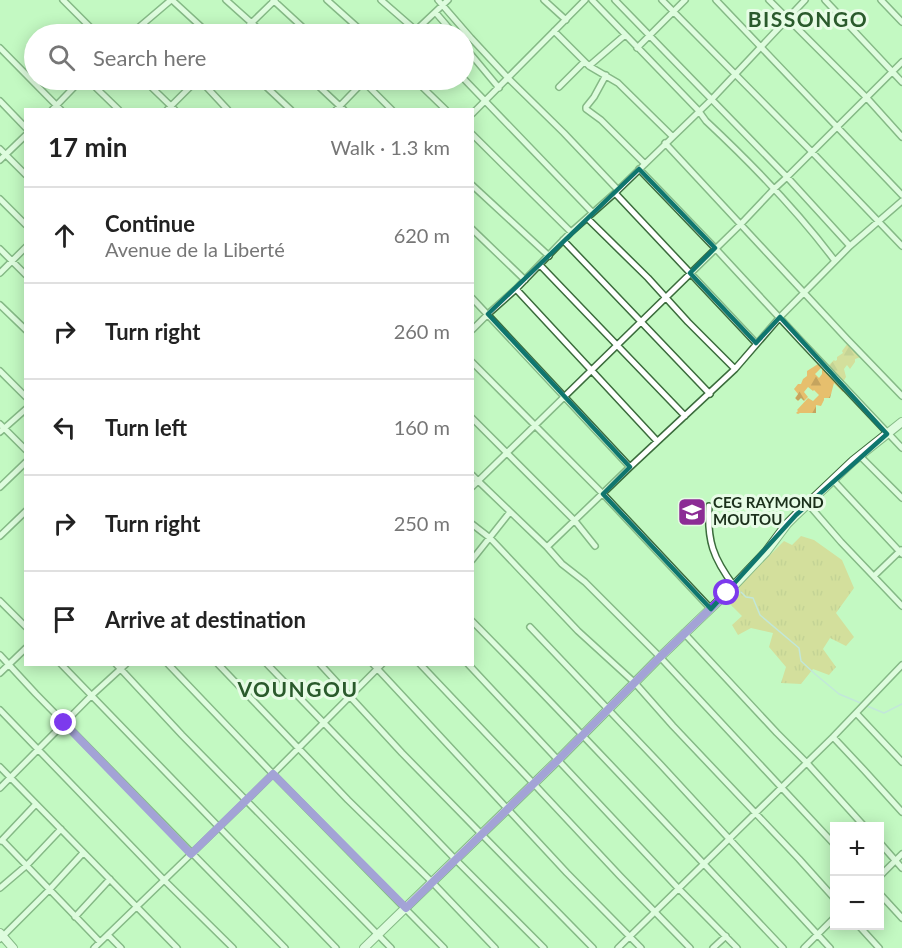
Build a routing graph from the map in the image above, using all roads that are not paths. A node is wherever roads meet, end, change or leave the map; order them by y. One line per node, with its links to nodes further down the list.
1 (63, 0): 26 (street)
2 (171, 0): 27 (street); 28 (street)
3 (226, 0): 25 (street)
4 (274, 0): 25 (street); 29 (street)
5 (327, 0): 30 (street)
6 (381, 0): 31 (street)
7 (438, 0): 19 (street)
8 (544, 0): 23 (street)
9 (585, 0): 23 (street)
10 (592, 0): 36 (street)
11 (615, 0): 37 (street)
12 (662, 0): 20 (street)
13 (685, 0): 20 (street)
14 (716, 0): 39 (street)
15 (769, 0): 22 (street)
16 (805, 0): 22 (street)
17 (825, 0): 45 (street)
18 (881, 0): 24 (street)
19 (445, 2): 21 (street); 34 (street)
20 (674, 12): 37 (street); 47 (street)
21 (436, 13): 32 (street); 33 (street)
22 (787, 19): 39 (street); 65 (street)
23 (566, 20): 35 (street)
24 (902, 22)
25 (251, 23)
26 (87, 24)
27 (144, 24)
28 (198, 24)
29 (299, 24)
30 (354, 24)
31 (406, 24)
32 (425, 24)
33 (445, 24)
34 (461, 24)
35 (554, 31): 44 (street); 49 (street)
36 (625, 35): 41 (street); 44 (street)
37 (650, 36): 41 (street); 66 (street)
38 (474, 41): 49 (street)
39 (761, 47): 47 (street); 80 (street)
40 (0, 48): 46 (street)
41 (637, 48): 77 (street)
42 (474, 58): 52 (street)
43 (902, 62): 45 (street)
44 (587, 64): 48 (street); 51 (street)
45 (892, 71): 50 (street); 65 (street)
46 (24, 74)
47 (736, 74): 66 (street); 87 (street)
48 (606, 75): 82 (street); 90 (street)
49 (508, 78): 52 (street); 96 (street)
50 (902, 82)
51 (559, 87)
52 (499, 88): 68 (street)
53 (39, 90): 69 (street)
54 (72, 90): 69 (street)
55 (98, 90): 70 (street)
56 (154, 90): 71 (street)
57 (189, 90): 71 (street)
58 (209, 90): 72 (street)
59 (270, 90): 73 (street)
60 (322, 90): 74 (street)
61 (355, 90): 74 (street)
62 (373, 90): 75 (street)
63 (425, 90): 76 (street)
64 (474, 90): 68 (street)
65 (866, 97): 80 (street); 84 (street)
66 (712, 99): 77 (street); 93 (street)
67 (0, 101): 79 (street)
68 (484, 101): 78 (street); 100 (street)
69 (56, 108)
70 (117, 108)
71 (171, 108)
72 (226, 108)
73 (289, 108)
74 (340, 108)
75 (390, 108)
76 (444, 108)
77 (698, 111): 82 (street); 95 (street)
78 (474, 112)
79 (24, 126)
80 (837, 127): 87 (street); 97 (street)
81 (474, 136): 106 (street)
82 (672, 136): 85 (street)
83 (24, 137): 88 (street)
84 (902, 137)
85 (665, 143): 90 (street); 104 (street)
86 (0, 149): 88 (street)
87 (812, 152): 93 (street); 102 (street)
88 (6, 155): 89 (street); 92 (street)
89 (0, 160)
90 (645, 164): 91 (street)
91 (639, 169): 96 (street); 110 (street)
92 (24, 173)
93 (788, 177): 95 (street); 108 (street)
94 (474, 188): 113 (street)
95 (774, 189): 104 (street); 115 (street)
96 (616, 191): 100 (street); 119 (street)
97 (902, 195)
98 (0, 199): 103 (street)
99 (902, 201): 102 (street)
100 (592, 212): 101 (street)
101 (587, 218): 106 (street); 123 (street)
102 (878, 221): 108 (street); 109 (street)
103 (24, 223)
104 (740, 225): 110 (street); 122 (street)
105 (474, 231): 120 (street)
106 (571, 232): 107 (street)
107 (563, 240): 113 (street); 128 (street)
108 (850, 246): 115 (street)
109 (902, 246)
110 (715, 248): 119 (street); 127 (street)
111 (0, 249): 114 (street)
112 (24, 249): 114 (street)
113 (549, 256): 116 (street)
114 (11, 261): 117 (street); 118 (street)
115 (835, 261): 122 (street)
116 (540, 265): 120 (street); 132 (street)
117 (0, 273)
118 (24, 273)
119 (690, 273): 123 (street); 131 (street)
120 (525, 280): 121 (street)
121 (516, 289): 126 (street); 136 (street)
122 (804, 293): 127 (street); 139 (street)
123 (666, 298): 128 (street); 134 (street)
124 (474, 300): 126 (street)
125 (0, 304): 129 (street)
126 (488, 314): 130 (street); 140 (street)
127 (780, 317): 131 (street); 147 (street)
128 (641, 321): 132 (street); 137 (street)
129 (24, 328)
130 (474, 328)
131 (756, 343): 134 (street)
132 (617, 345): 136 (street); 142 (street)
133 (474, 364): 145 (street)
134 (735, 369): 137 (street)
135 (0, 371): 138 (street)
136 (592, 371): 140 (street); 148 (street)
137 (710, 394): 142 (street)
138 (24, 395)
139 (902, 396)
140 (564, 397): 145 (street); 154 (street)
141 (24, 411): 146 (street)
142 (685, 416): 148 (street)
143 (474, 420): 151 (street)
144 (902, 422): 147 (street)
145 (536, 425): 151 (street); 160 (street)
146 (1, 428): 149 (street)
147 (887, 434): 150 (street); 152 (street)
148 (657, 441): 154 (street)
149 (24, 448)
150 (902, 448)
151 (507, 453): 157 (street); 166 (street)
152 (860, 456): 156 (street); 161 (street)
153 (24, 464): 159 (street)
154 (630, 467): 160 (street)
155 (474, 477): 157 (street)
156 (833, 480): 162 (street); 172 (street)
157 (478, 481): 158 (street); 164 (street)
158 (474, 485)
159 (0, 488)
160 (603, 494): 166 (street); 178 (street)
161 (902, 498)
162 (808, 504): 174 (street); 175 (street)
163 (709, 506): 175 (street)
164 (510, 512): 169 (street); 171 (street)
165 (24, 513): 168 (street)
166 (575, 521): 170 (street); 171 (street)
167 (474, 526): 169 (street)
168 (0, 536)
169 (490, 538): 173 (street); 198 (street)
170 (595, 546)
171 (547, 548): 185 (street)
172 (901, 552): 174 (street)
173 (474, 558)
174 (874, 576): 177 (street)
175 (734, 586): 178 (street)
176 (0, 601): 180 (street)
177 (902, 606)
178 (711, 609): 182 (street)
179 (474, 623): 206 (street)
180 (24, 625)
181 (530, 627): 202 (street)
182 (684, 633): 185 (street); 212 (street)
183 (24, 650): 186 (street)
184 (0, 655): 186 (street)
185 (660, 657): 198 (street); 218 (street)
186 (8, 664): 197 (street); 204 (street)
187 (902, 665): 203 (street)
188 (63, 666): 199 (street)
189 (170, 666): 214 (street)
190 (220, 666): 208 (street)
191 (269, 666): 205 (street)
192 (322, 666): 200 (street)
193 (378, 666): 200 (street); 221 (street)
194 (422, 666): 216 (street)
195 (470, 666): 210 (street)
196 (118, 667): 199 (street); 219 (street)
197 (0, 673)
198 (635, 683): 202 (street); 223 (street)
199 (91, 696): 204 (street); 225 (street)
200 (350, 697): 205 (street); 227 (street)
201 (0, 710): 209 (street)
202 (608, 710): 206 (street); 228 (street)
203 (857, 714): 207 (street); 211 (street)
204 (64, 723): 209 (street); 233 (street)
205 (324, 723): 208 (street); 235 (street)
206 (583, 734): 210 (street); 237 (street)
207 (833, 737): 212 (street); 222 (street)
208 (299, 748): 214 (street); 243 (street)
209 (38, 749): 215 (street); 242 (street)
210 (558, 760): 216 (street); 245 (street)
211 (902, 762)
212 (807, 763): 218 (street); 224 (street)
213 (0, 767): 215 (street)
214 (273, 774): 219 (street); 250 (street)
215 (11, 777): 217 (street); 220 (street)
216 (533, 783): 221 (street); 251 (street)
217 (0, 788)
218 (782, 788): 223 (street); 229 (street)
219 (246, 801): 225 (street); 256 (street)
220 (36, 804): 226 (street); 230 (street)
221 (507, 808): 227 (street); 261 (street)
222 (902, 812)
223 (756, 813): 228 (street); 247 (street)
224 (860, 822)
225 (218, 828): 233 (street); 269 (street)
226 (62, 830): 232 (street); 238 (street)
227 (481, 834): 235 (street); 275 (street)
228 (729, 839): 237 (street); 257 (street)
229 (830, 840)
230 (1, 841): 238 (street)
231 (884, 849): 236 (street)
232 (82, 853): 241 (street); 246 (street)
233 (191, 854): 242 (street); 268 (street)
234 (902, 854): 236 (street)
235 (455, 859): 243 (street); 274 (street)
236 (895, 861): 239 (street); 240 (street)
237 (703, 864): 245 (street); 281 (street)
238 (27, 865): 244 (street); 246 (street)
239 (902, 868)
240 (884, 871)
241 (110, 879): 249 (street); 252 (street)
242 (165, 880): 249 (street); 267 (street)
243 (432, 882): 250 (street); 273 (street)
244 (0, 888)
245 (678, 888): 251 (street); 260 (street)
246 (50, 889): 252 (street); 259 (street)
247 (830, 893)
248 (884, 899): 253 (street)
249 (136, 907): 258 (street); 266 (street)
250 (406, 908): 256 (street); 272 (street)
251 (654, 912): 261 (street); 278 (street)
252 (75, 917): 262 (street)
253 (902, 918)
254 (830, 922): 257 (street)
255 (863, 930): 284 (street)
256 (378, 934): 270 (street); 271 (street)
257 (818, 934): 282 (street); 283 (street)
258 (108, 935): 262 (street); 265 (street)
259 (1, 936): 263 (street)
260 (726, 936): 279 (street); 280 (street)
261 (630, 937): 276 (street); 277 (street)
262 (100, 942): 264 (street)
263 (14, 948)
264 (94, 948)
265 (121, 948)
266 (177, 948)
267 (232, 948)
268 (285, 948)
269 (336, 948)
270 (364, 948)
271 (391, 948)
272 (444, 948)
273 (495, 948)
274 (544, 948)
275 (593, 948)
276 (618, 948)
277 (641, 948)
278 (690, 948)
279 (713, 948)
280 (737, 948)
281 (783, 948)
282 (804, 948)
283 (830, 948)
284 (879, 948)

